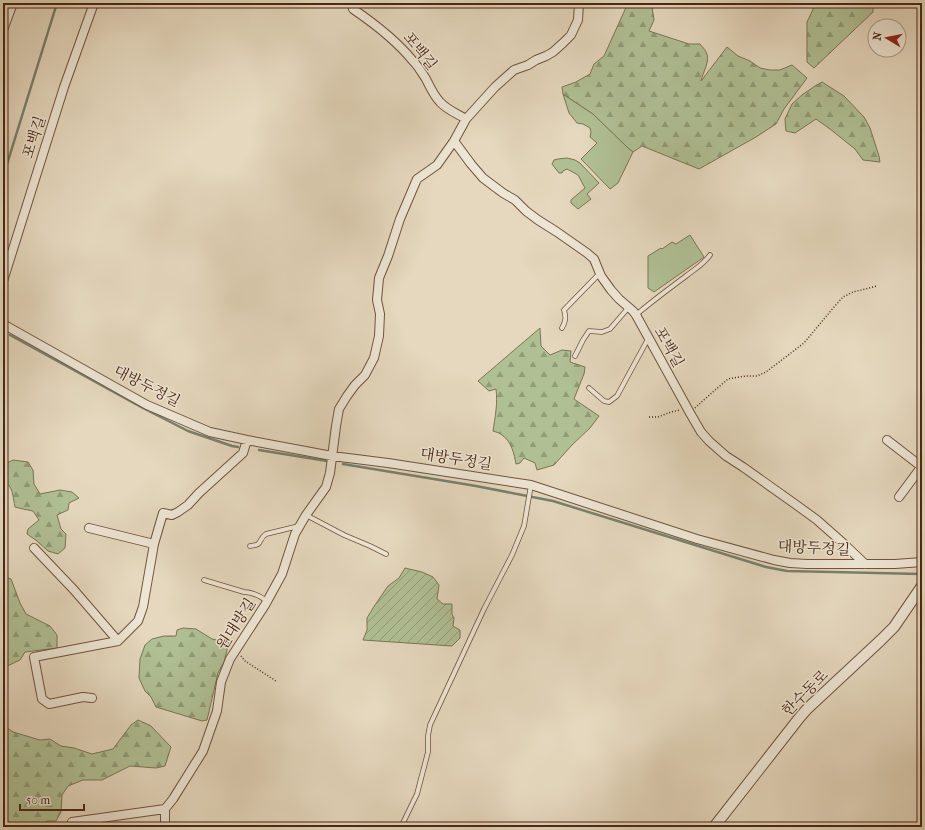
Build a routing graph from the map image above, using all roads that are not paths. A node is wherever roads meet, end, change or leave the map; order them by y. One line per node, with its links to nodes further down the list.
1 (13, 3): 5 (street)
2 (94, 3): 10 (street, 포백길)
3 (355, 3): 6 (street, 포백길)
4 (580, 3): 6 (street)
5 (3, 30)
6 (466, 119): 7 (street)
7 (454, 141): 9 (street, 포백길); 20 (street)
8 (710, 256): 12 (lane)
9 (600, 273): 11 (street, 포백길); 14 (lane)
10 (3, 281)
11 (628, 307): 12 (street, 포백길); 16 (lane)
12 (636, 315): 15 (street, 포백길)
13 (3, 324): 18 (street, 대방두정길)
14 (562, 328)
15 (648, 338): 17 (lane); 32 (street, 포백길)
16 (575, 356)
17 (589, 388)
18 (247, 440): 20 (street, 대방두정길); 27 (street)
19 (887, 440): 21 (street)
20 (332, 456): 22 (street, 대방두정길); 24 (street, 원대방길)
21 (922, 467): 23 (street)
22 (530, 489): 32 (street, 대방두정길); 41 (lane)
23 (899, 498)
24 (306, 515): 25 (street, 원대방길); 30 (lane)
25 (299, 526): 28 (lane); 35 (street, 원대방길)
26 (90, 528): 27 (street)
27 (154, 544): 36 (street)
28 (250, 546)
29 (34, 548): 36 (street)
30 (386, 554)
31 (922, 562): 32 (street, 대방두정길)
32 (865, 564)
33 (204, 580): 35 (lane)
34 (922, 586): 42 (street, 한수동로)
35 (267, 601): 38 (street, 원대방길)
36 (118, 641): 37 (street)
37 (92, 698)
38 (165, 808): 39 (street); 40 (street)
39 (72, 822)
40 (165, 827)
41 (401, 827)
42 (714, 827)

